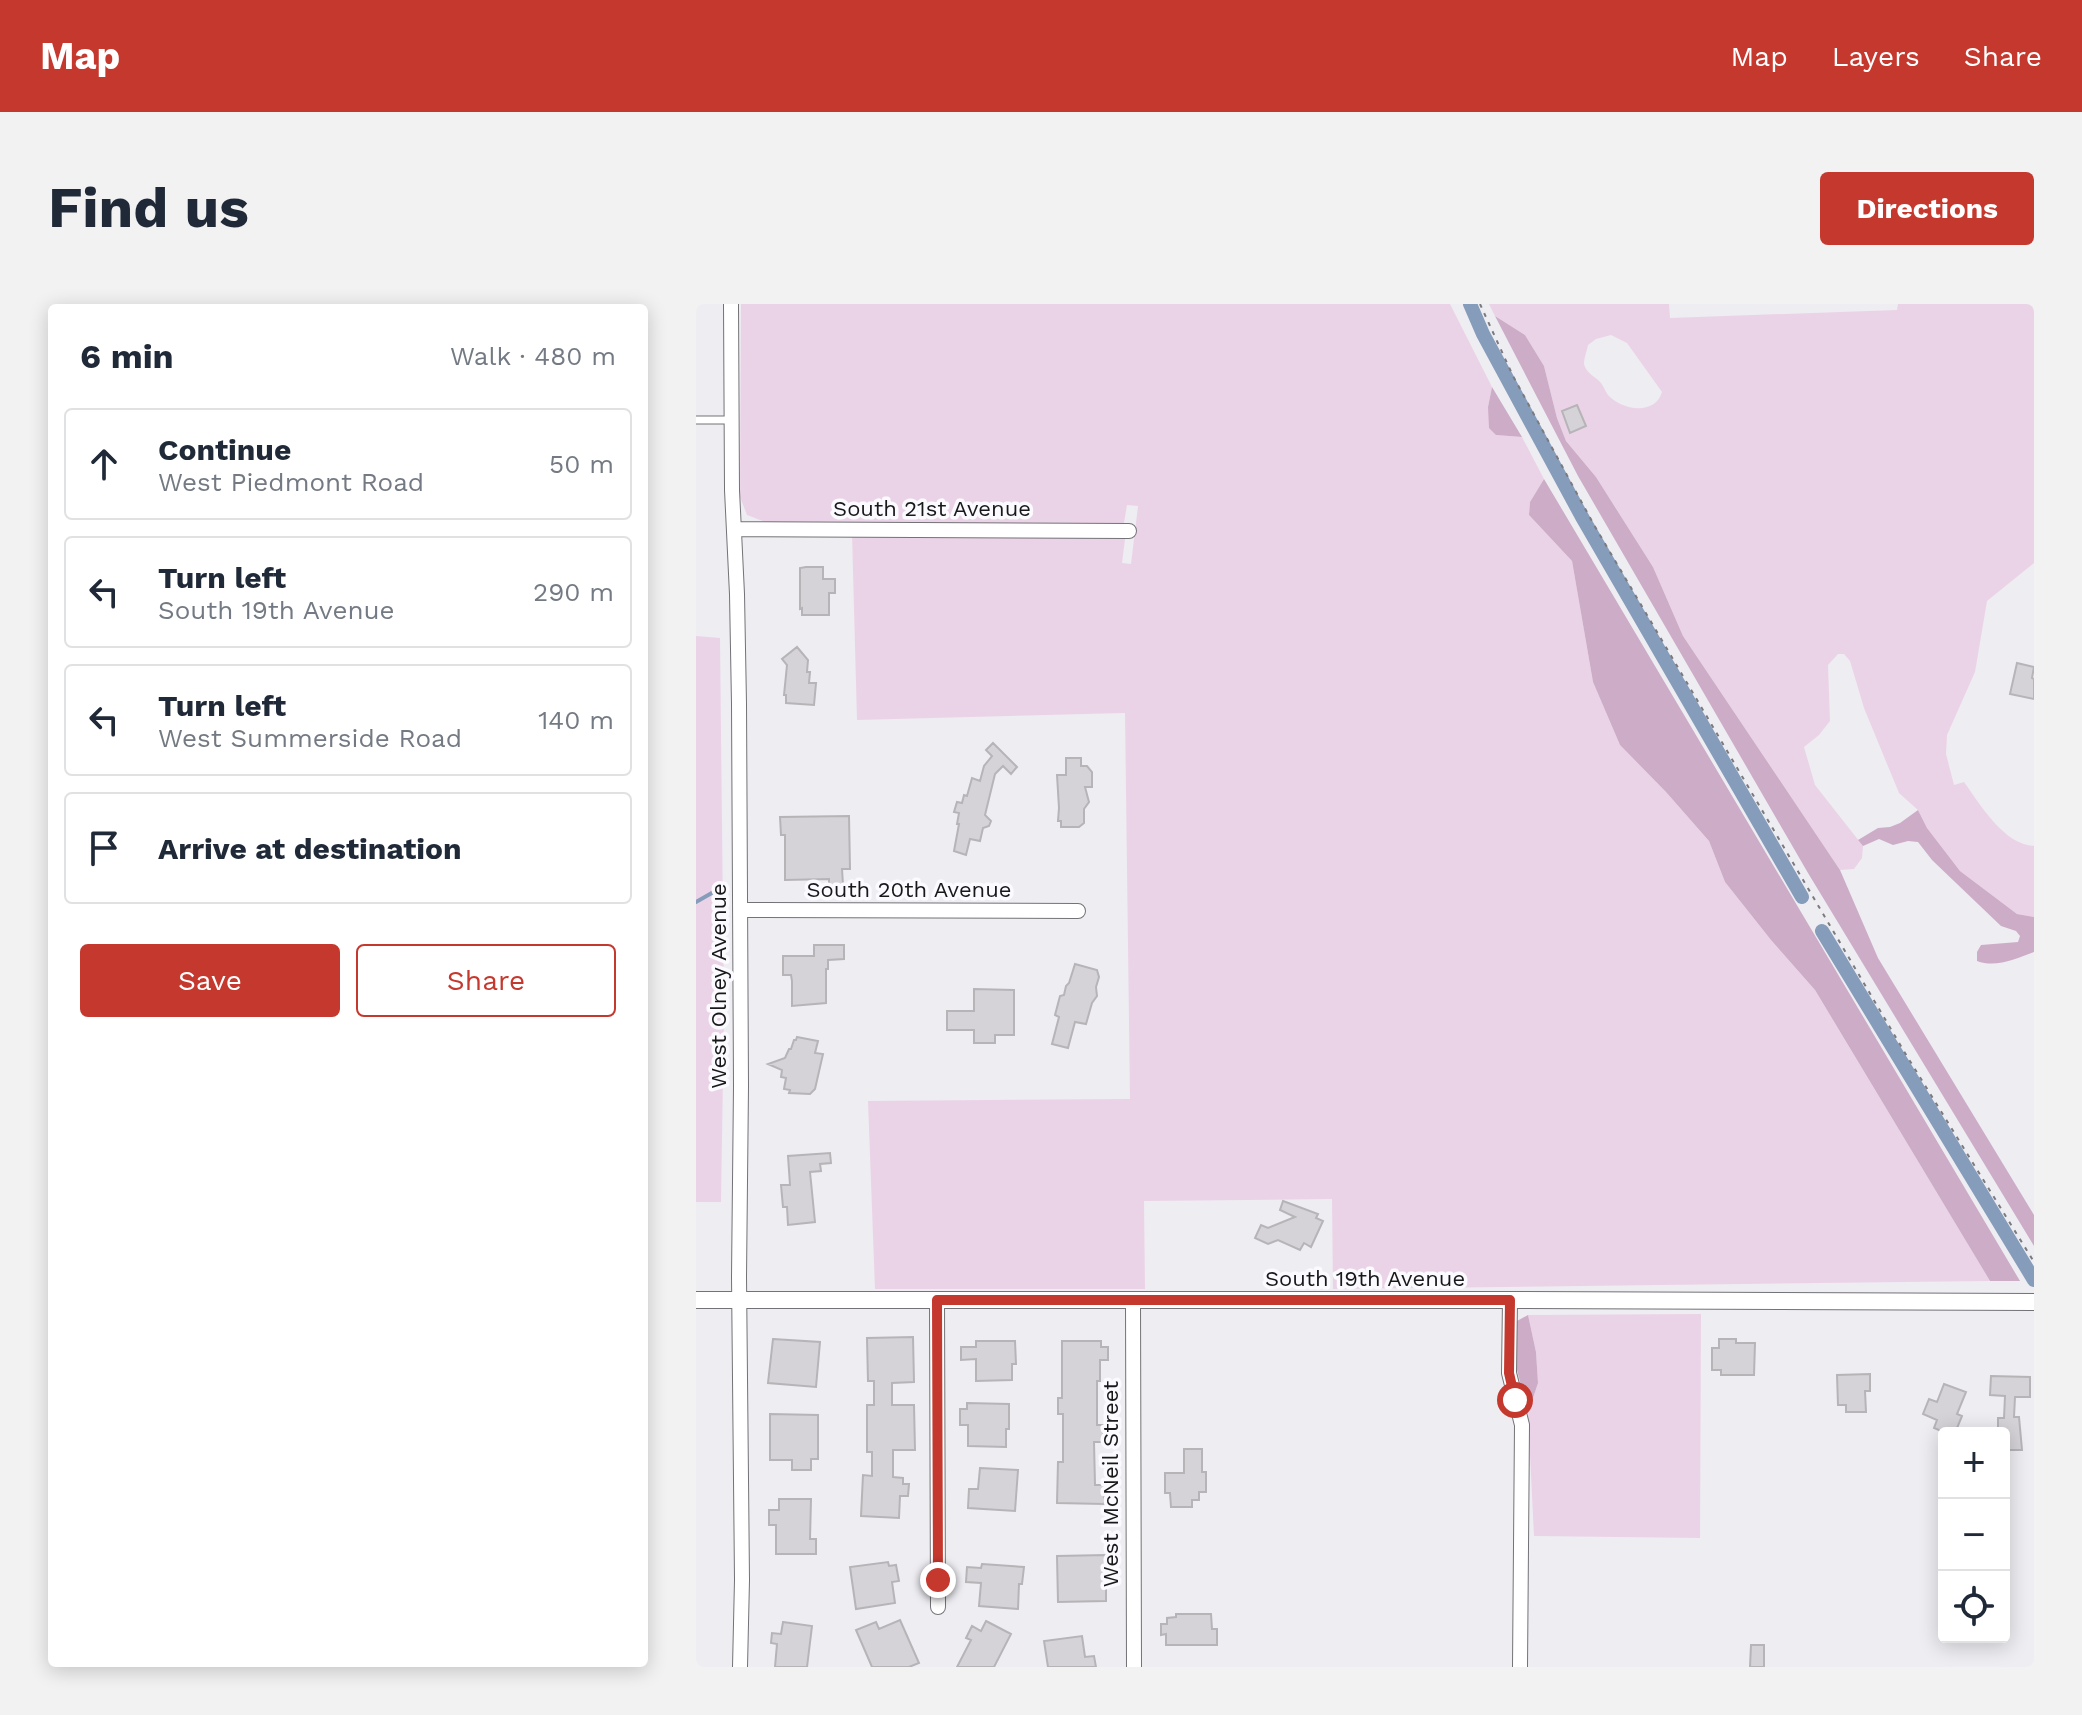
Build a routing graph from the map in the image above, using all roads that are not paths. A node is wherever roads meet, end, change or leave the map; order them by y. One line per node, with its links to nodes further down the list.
1 (731, 304): 3 (street, West Olney Avenue)
2 (696, 420): 3 (lane)
3 (732, 420): 4 (street, West Olney Avenue)
4 (735, 529): 5 (street, South 21st Avenue); 6 (street, West Olney Avenue)
5 (1129, 531)
6 (740, 910): 7 (street, South 20th Avenue); 9 (street, West Olney Avenue)
7 (1078, 911)
8 (696, 1300): 9 (street, South 19th Avenue)
9 (740, 1300): 10 (street, South 19th Avenue); 15 (street, West Olney Avenue)
10 (937, 1300): 12 (street, South 19th Avenue); 14 (street)
11 (1510, 1300): 12 (street, South 19th Avenue); 13 (street, South 19th Avenue); 17 (street)
12 (1133, 1301): 16 (street, West McNeil Street)
13 (2028, 1302)
14 (938, 1607)
15 (740, 1667)
16 (1134, 1667)
17 (1520, 1667)

